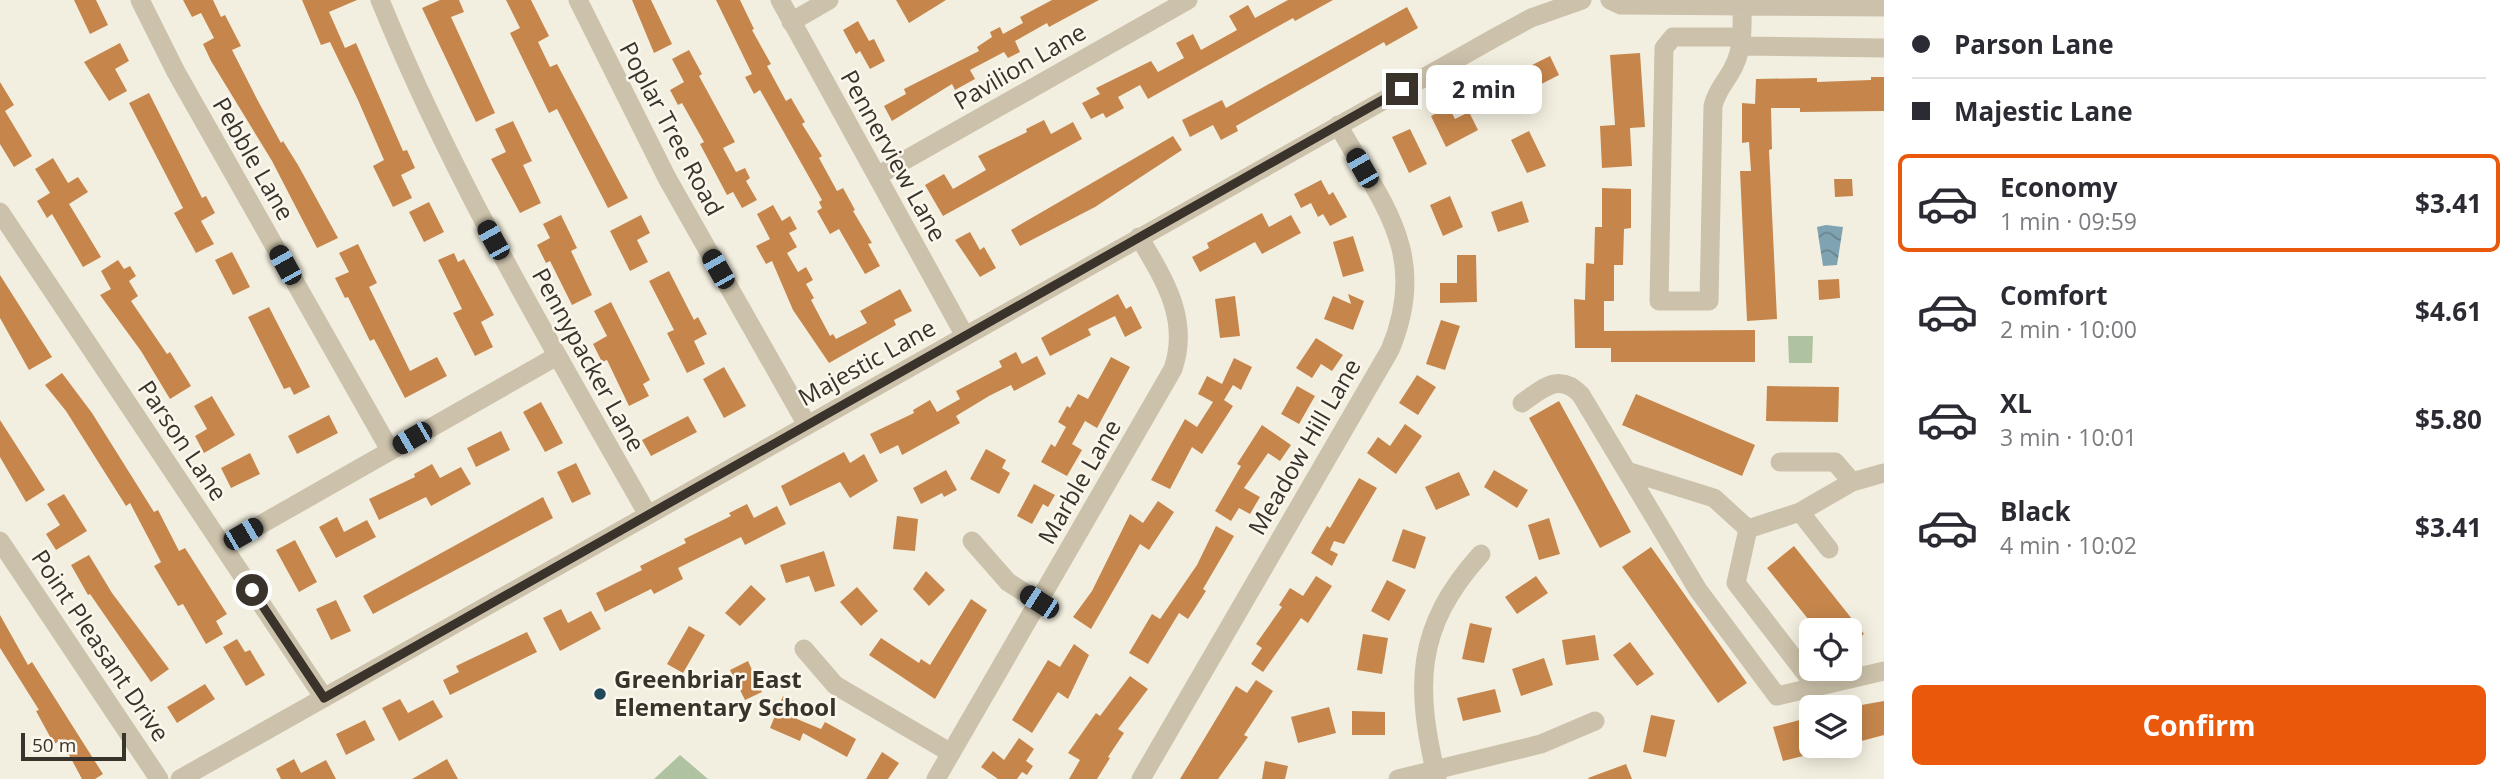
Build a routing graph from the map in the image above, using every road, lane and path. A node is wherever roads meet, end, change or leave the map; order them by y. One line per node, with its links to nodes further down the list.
1 (140, 0): 22 (street, Pebble Lane)
2 (380, 0): 19 (street, Pennypacker Lane)
3 (578, 0): 21 (street, Poplar Tree Road)
4 (780, 0): 11 (street, Pennerview Lane)
5 (829, 0): 11 (street)
6 (1188, 0): 15 (street, Pavilion Lane)
7 (1582, 0): 14 (street, Majestic Lane)
8 (1610, 0): 9 (street)
9 (1742, 4): 10 (street); 12 (street)
10 (1884, 7)
11 (791, 22): 15 (street, Pennerview Lane)
12 (1741, 42): 12 (street); 13 (street)
13 (1884, 48)
14 (1338, 125): 17 (street, Majestic Lane); 46 (street, Meadow Hill Lane)
15 (877, 176): 18 (street, Pennerview Lane)
16 (0, 212): 32 (street, Parson Lane)
17 (1139, 237): 18 (street, Majestic Lane); 35 (street, Marble Lane)
18 (965, 335): 21 (street, Majestic Lane)
19 (557, 356): 22 (street); 28 (street, Pennypacker Lane)
20 (1522, 403): 24 (street)
21 (807, 425): 28 (street, Majestic Lane)
22 (390, 450): 32 (street)
23 (1780, 462): 26 (street)
24 (1627, 471): 29 (street); 38 (street)
25 (1884, 473): 26 (street)
26 (1852, 482): 27 (street)
27 (1800, 512): 29 (street); 33 (street)
28 (648, 515): 39 (street, Majestic Lane)
29 (1748, 529): 38 (street)
30 (0, 541): 43 (street, Point Pleasant Drive)
31 (972, 541): 35 (street)
32 (223, 546): 39 (street, Parson Lane)
33 (1829, 549)
34 (1481, 554): 42 (street)
35 (1039, 602): 41 (street, Marble Lane)
36 (804, 649): 41 (street)
37 (1884, 671): 38 (street)
38 (1816, 687)
39 (324, 698): 44 (street, Majestic Lane)
40 (1595, 721): 42 (street)
41 (951, 753): 45 (street, Marble Lane)
42 (1436, 774): 47 (street)
43 (159, 779)
44 (180, 779)
45 (936, 779)
46 (1140, 779)
47 (1398, 779)

